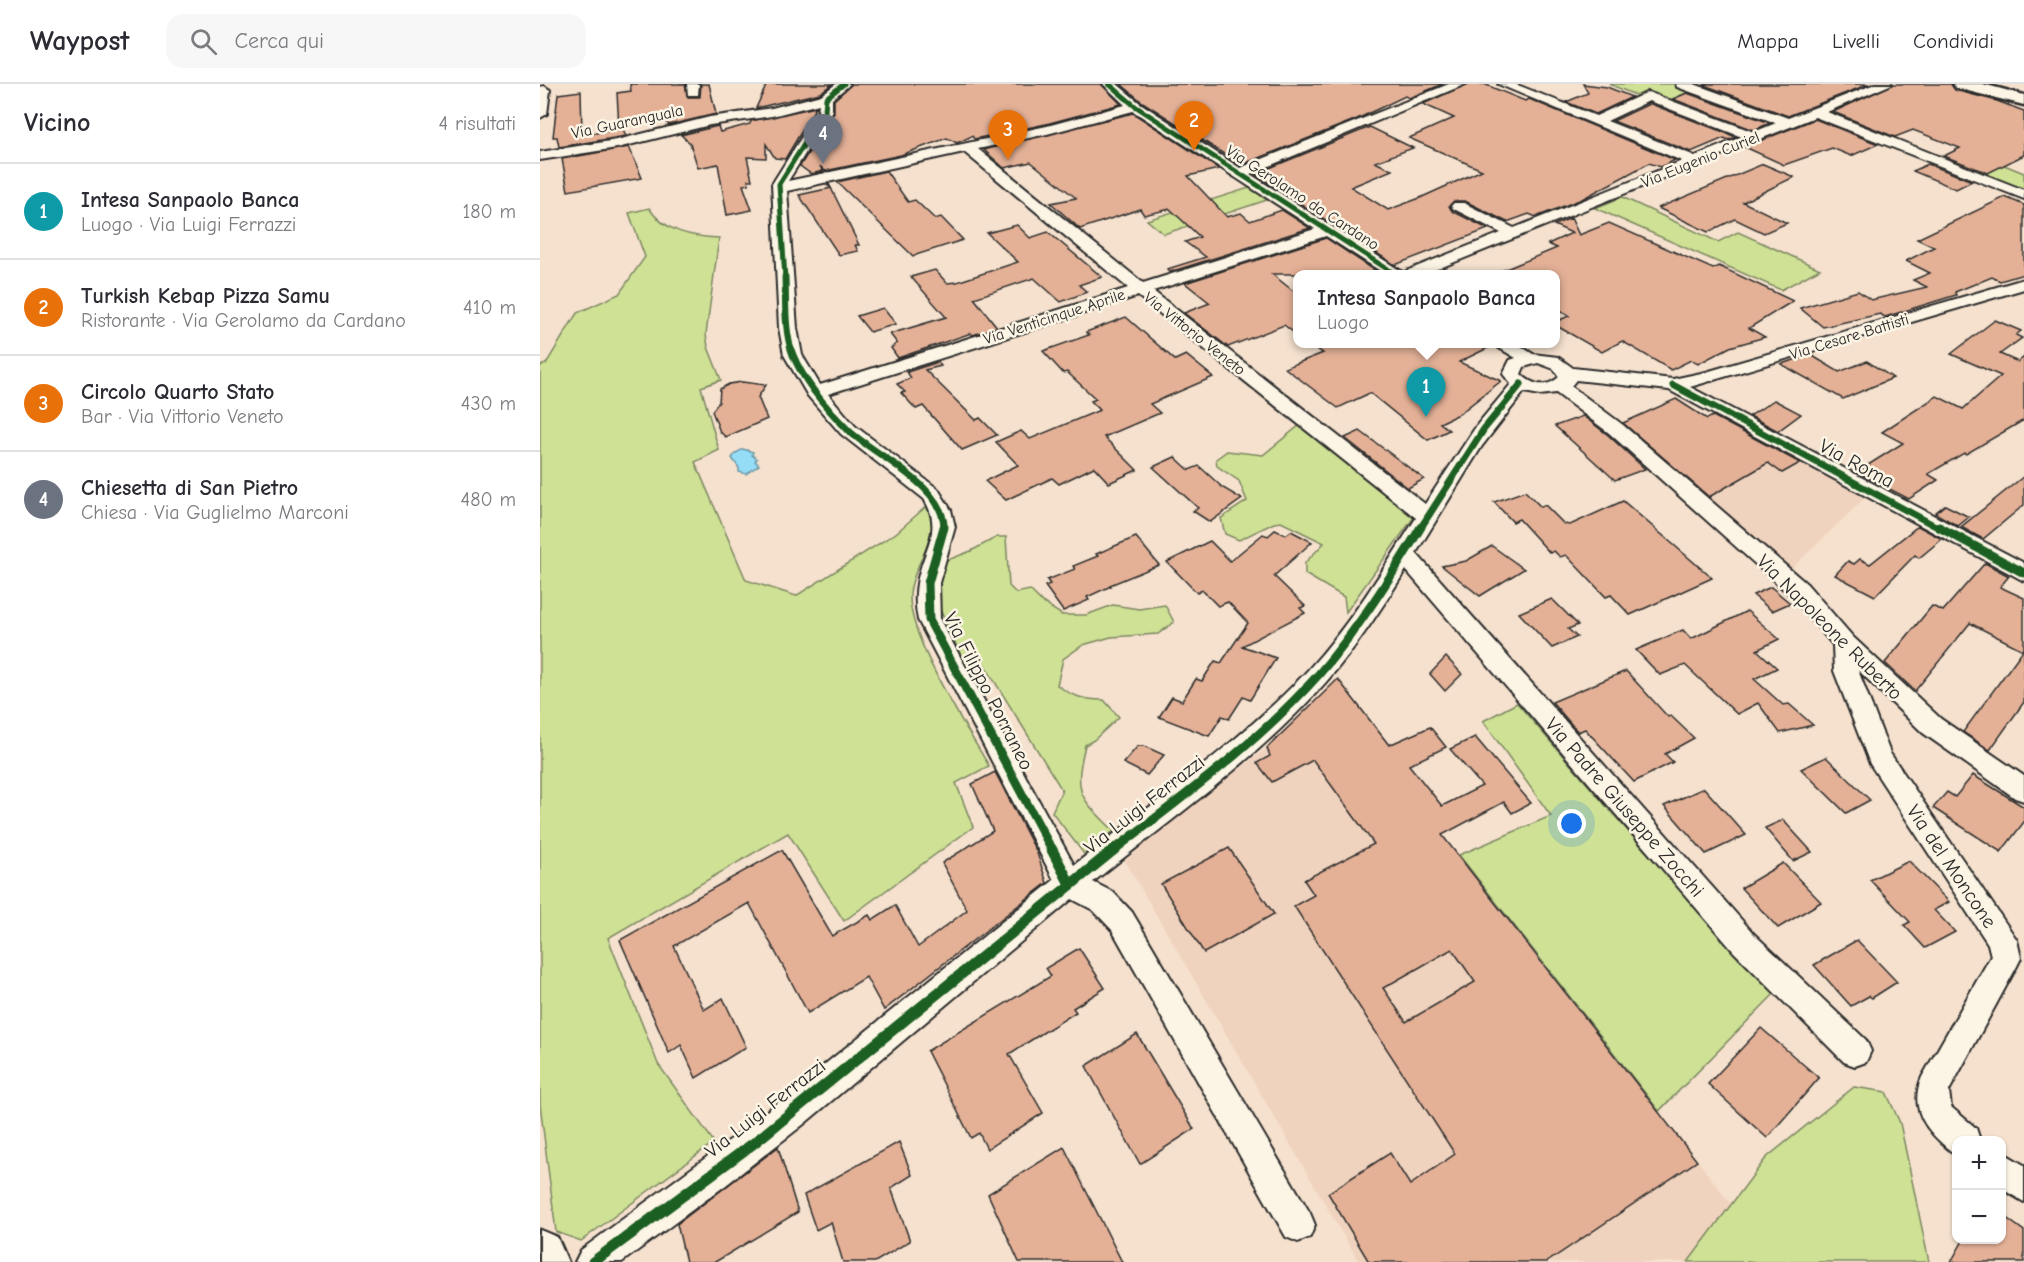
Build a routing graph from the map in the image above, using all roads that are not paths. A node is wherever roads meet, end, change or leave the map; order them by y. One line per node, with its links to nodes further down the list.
1 (844, 84): 9 (street)
2 (1109, 84): 11 (street, Via Gerolamo da Cardano)
3 (1460, 84): 20 (street)
4 (1504, 84): 14 (street)
5 (1682, 84): 15 (street)
6 (1886, 84): 12 (street, Via Eugenio Curiel)
7 (1962, 84): 10 (street)
8 (544, 90): 13 (street)
9 (826, 98): 18 (street, Via Guaranguala); 21 (street)
10 (2024, 100)
11 (1135, 106): 17 (street); 20 (street, Via Gerolamo da Cardano)
12 (1817, 113): 15 (street, Via Eugenio Curiel); 22 (street)
13 (540, 114)
14 (1596, 121): 16 (street); 19 (street)
15 (1788, 123): 16 (street, Via Eugenio Curiel)
16 (1754, 137): 19 (street, Via Eugenio Curiel)
17 (966, 146): 21 (street); 29 (street, Via Vittorio Veneto)
18 (540, 156)
19 (1696, 161): 25 (street, Via Eugenio Curiel)
20 (1240, 173): 24 (street, Via Gerolamo da Cardano)
21 (779, 188): 35 (street, Via Filippo Porraneo)
22 (2024, 195)
23 (1459, 206): 25 (street)
24 (1326, 231): 26 (street, Via Gerolamo da Cardano); 29 (street, Via Venticinque Aprile)
25 (1515, 234): 27 (street, Via Eugenio Curiel)
26 (1389, 270)
27 (1422, 270)
28 (2024, 284): 34 (street, Via Cesare Battisti)
29 (1140, 289): 35 (street, Via Venticinque Aprile); 36 (street, Via Vittorio Veneto)
30 (1512, 348): 31 (street)
31 (1529, 358): 32 (street); 33 (street)
32 (1563, 380): 33 (street, Via Roma); 34 (street, Via Roma); 39 (street, Via Napoleone Ruberto)
33 (1521, 384): 36 (street, Via Luigi Ferrazzi)
34 (1673, 385): 38 (street, Via Roma)
35 (815, 392): 41 (street, Via Filippo Porraneo)
36 (1428, 517): 37 (street, Via Luigi Ferrazzi)
37 (1404, 554): 41 (street, Via Luigi Ferrazzi); 42 (street, Via Padre Giuseppe Zocchi)
38 (2024, 573)
39 (1845, 643): 40 (street, Via Napoleone Ruberto); 43 (street, Via del Moncone)
40 (2024, 790)
41 (1070, 884): 46 (street); 49 (street, Via Luigi Ferrazzi)
42 (1855, 1051)
43 (1959, 1136)
44 (2006, 1172): 45 (street)
45 (2024, 1185)
46 (1298, 1225)
47 (540, 1254): 48 (street)
48 (544, 1262)
49 (593, 1262)

